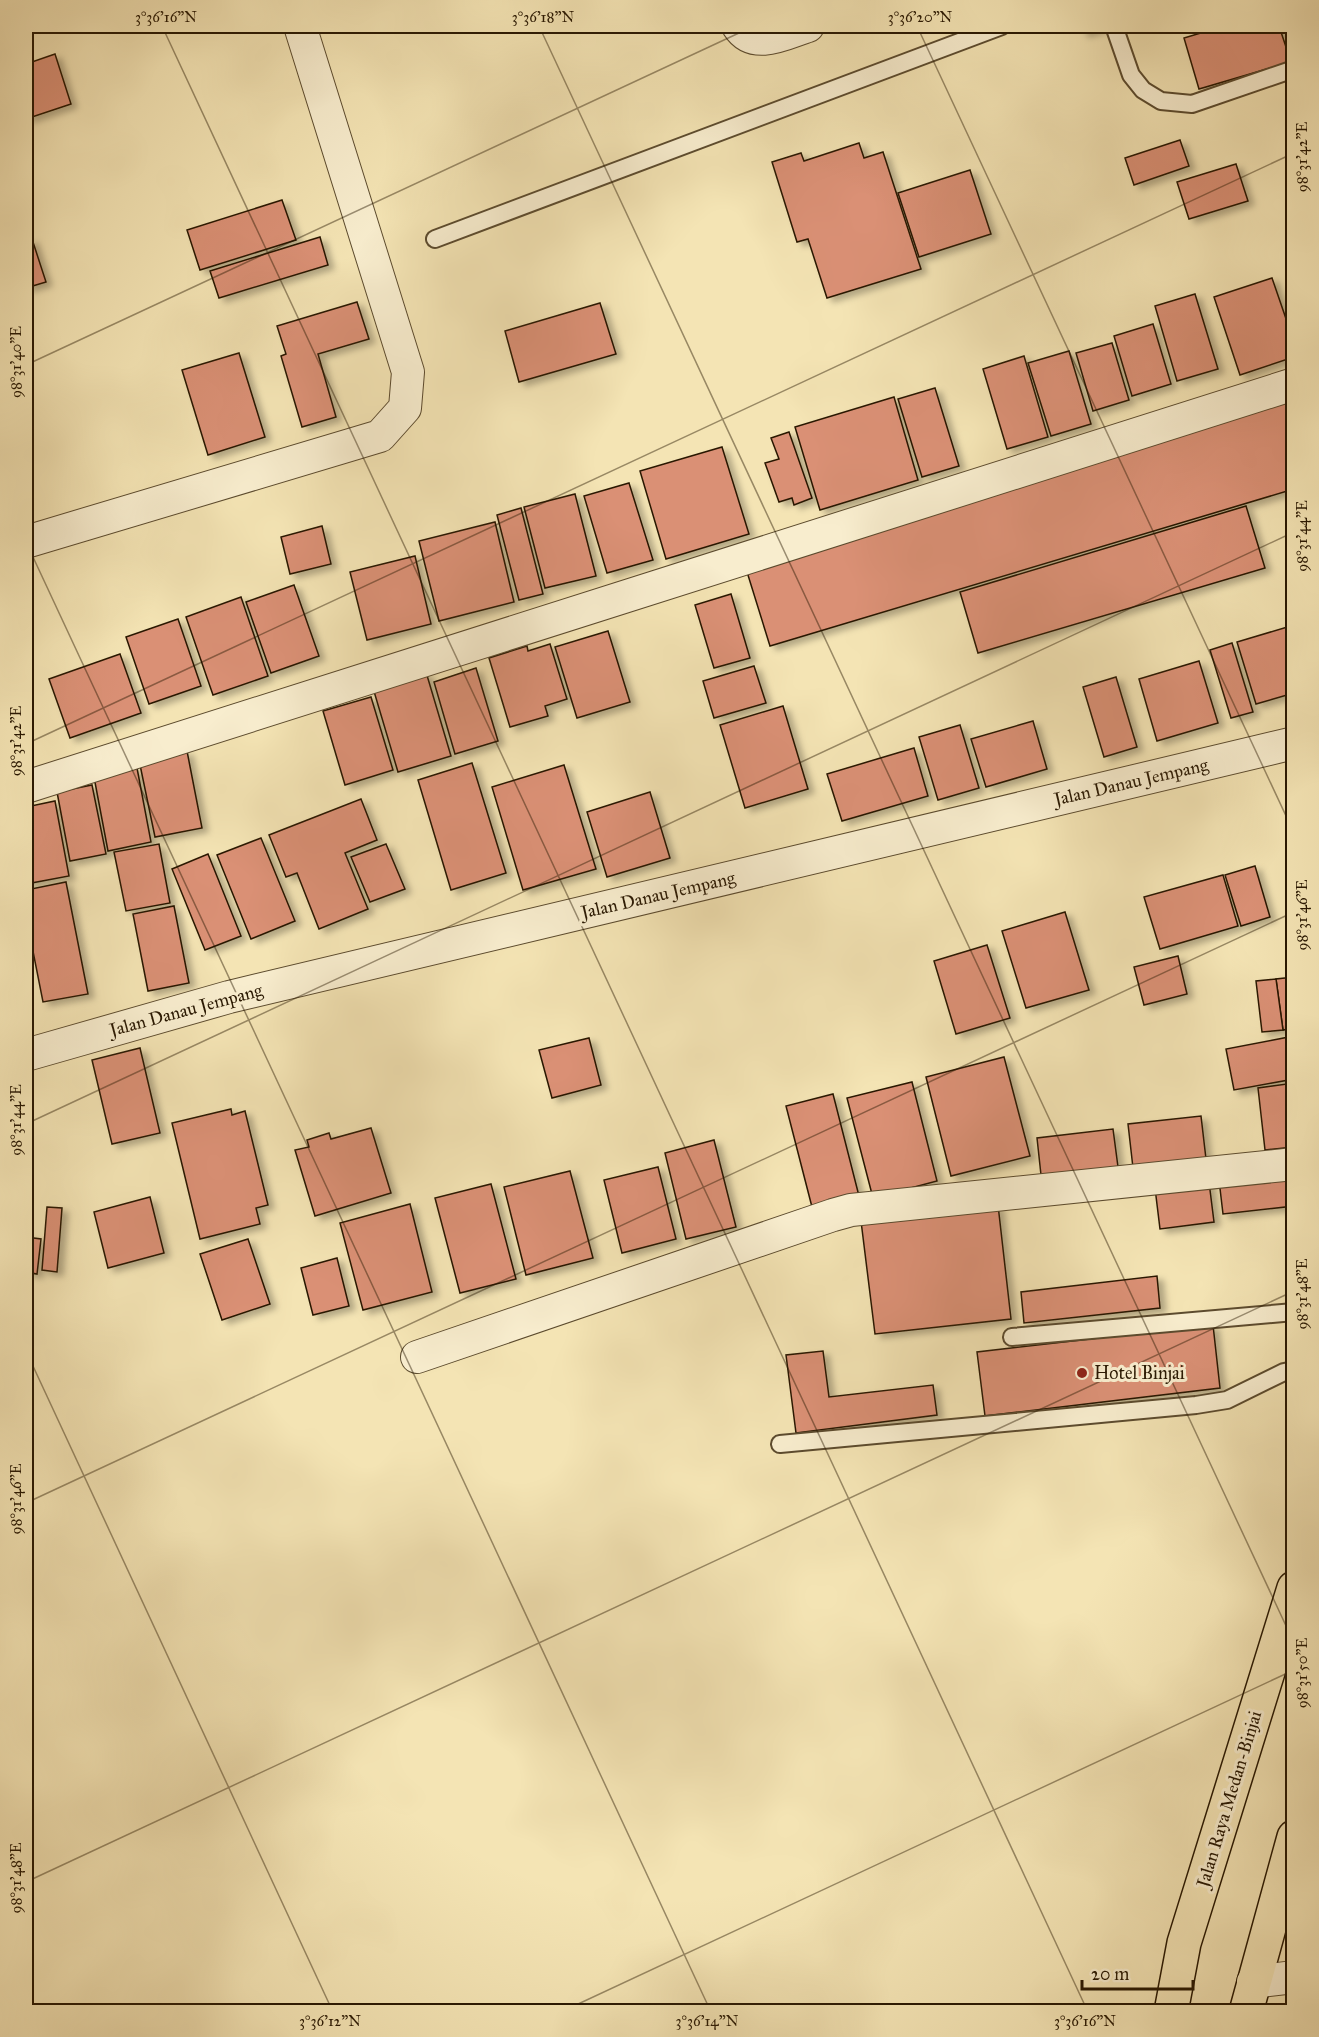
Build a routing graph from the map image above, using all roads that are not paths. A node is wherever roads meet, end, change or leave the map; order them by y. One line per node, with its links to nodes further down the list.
1 (300, 26): 9 (street)
2 (738, 26): 3 (street)
3 (808, 26)
4 (1002, 26): 7 (lane)
5 (1114, 26): 6 (lane)
6 (1293, 69)
7 (435, 239)
8 (1293, 384): 11 (street)
9 (26, 542)
10 (1293, 743): 12 (street, Jalan Danau Jempang)
11 (26, 787)
12 (26, 1055)
13 (1293, 1164): 16 (street)
14 (1293, 1312): 15 (lane)
15 (1012, 1336)
16 (417, 1357)
17 (1293, 1370): 18 (lane)
18 (780, 1444)
19 (1293, 1588): 23 (main road, Jalan Raya Medan-Binjai)
20 (1293, 1837): 22 (main road)
21 (1293, 1977): 22 (street)
22 (1250, 1997)
23 (1171, 2012)

